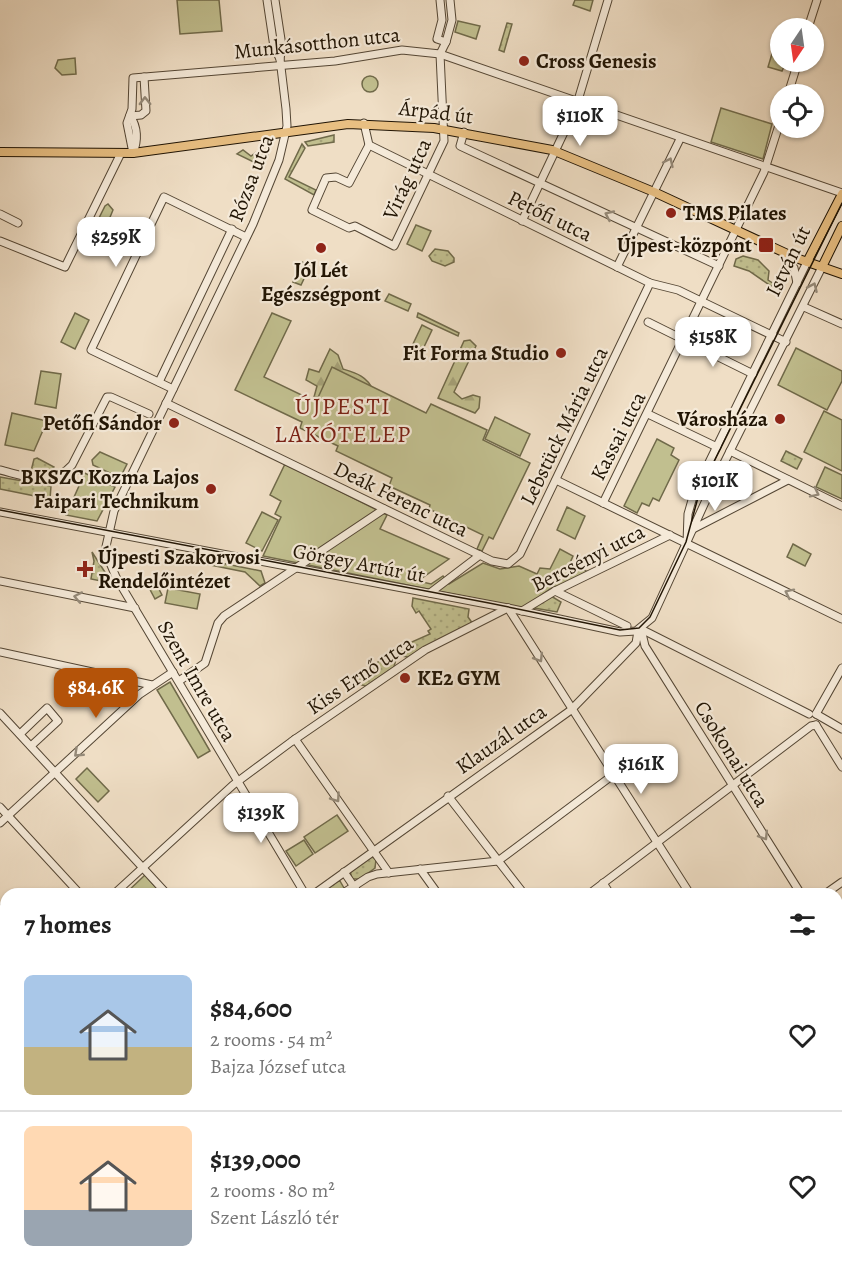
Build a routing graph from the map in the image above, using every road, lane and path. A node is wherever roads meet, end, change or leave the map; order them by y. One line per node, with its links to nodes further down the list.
1 (267, 0): 10 (street, Rózsa utca)
2 (275, 0): 10 (street, Rózsa utca)
3 (440, 0): 8 (street)
4 (450, 0): 8 (street)
5 (608, 0): 12 (street)
6 (817, 0): 7 (street)
7 (811, 18)
8 (446, 42): 9 (street)
9 (440, 54): 10 (street, Munkásotthon utca); 12 (street, Munkásotthon utca); 15 (street, Virág utca)
10 (280, 61): 11 (street, Munkásotthon utca); 16 (street, Rózsa utca)
11 (144, 76): 13 (street, Munkásotthon utca); 13 (street, one-way to 11)
12 (577, 103): 19 (street, Munkásotthon utca); 22 (street)
13 (131, 116): 24 (street)
14 (364, 123): 15 (main road, Árpád út); 16 (main road, Árpád út); 20 (street)
15 (445, 129): 17 (main road, Árpád út); 26 (street, Virág utca)
16 (286, 132): 24 (main road, Árpád út); 37 (street, Rózsa utca)
17 (464, 132): 22 (main road, Árpád út); 27 (street)
18 (774, 138): 25 (street, Kassai utca)
19 (680, 139): 25 (street, Munkásotthon utca); 28 (street, one-way to 19)
20 (369, 146): 26 (street, Petőfi utca); 26 (street, Virág utca)
21 (0, 152): 23 (main road, Árpád út)
22 (556, 152): 27 (street); 28 (main road, Árpád út)
23 (121, 153): 24 (main road, Árpád út); 38 (street)
24 (133, 153)
25 (764, 167): 29 (street, Munkásotthon utca); 36 (street, Kassai utca)
26 (428, 174): 31 (street, Petőfi utca)
27 (541, 183): 31 (street); 34 (street, one-way to 27)
28 (654, 192): 34 (street); 36 (main road, Árpád út)
29 (842, 194): 40 (main road, István út)
30 (0, 214): 32 (street)
31 (522, 220): 42 (street, Petőfi utca)
32 (18, 223)
33 (842, 226): 43 (main road, István út)
34 (638, 228): 41 (street); 42 (street)
35 (232, 229): 37 (street, Rózsa utca); 55 (street, Rózsa utca); 55 (street, Rózsa utca)
36 (736, 231): 39 (main road, Árpád út); 41 (street, Kassai utca)
37 (246, 237): 56 (street, Rózsa utca)
38 (0, 242)
39 (784, 253): 40 (main road, Árpád út); 46 (street)
40 (807, 262): 43 (main road, Árpád út); 46 (street, István út)
41 (719, 266): 47 (street, Kassai utca)
42 (617, 267): 45 (street, Petőfi utca)
43 (822, 267): 44 (main road, Árpád út); 48 (street, István út, one-way to 43)
44 (842, 274)
45 (650, 283): 47 (street, Petőfi utca); 63 (street, Lebstück Mária utca)
46 (796, 285): 51 (street, István út)
47 (703, 300): 51 (street, Petőfi utca); 52 (street, Kassai utca)
48 (804, 307): 50 (street); 53 (street, István út)
49 (648, 322): 52 (street)
50 (842, 324)
51 (772, 334): 53 (street, Petőfi utca); 54 (street, István út)
52 (684, 340): 54 (street); 59 (street, Kassai utca)
53 (786, 342): 61 (street, István út)
54 (753, 374): 60 (street, István út)
55 (159, 382): 56 (street)
56 (173, 389): 57 (street, Rózsa utca)
57 (166, 404): 67 (street, Deák Ferenc utca); 70 (street, Rózsa utca)
58 (149, 414): 62 (street)
59 (648, 414): 60 (street); 65 (street, Kassai utca)
60 (717, 447): 72 (street, István út)
61 (730, 451): 64 (street); 69 (street, István út)
62 (0, 470)
63 (556, 480): 65 (street); 74 (street, Lebstück Mária utca)
64 (788, 480): 66 (street, one-way to 66); 69 (street)
65 (603, 503): 71 (street)
66 (842, 506)
67 (384, 509): 73 (street, Deák Ferenc utca); 75 (street)
68 (0, 512): 70 (street, Görgey Artúr út)
69 (695, 528): 72 (street, István út)
70 (108, 532): 75 (street, Görgey Artúr út); 79 (street, Szent Imre utca)
71 (670, 536): 72 (street); 77 (street, Bercsényi utca)
72 (687, 543): 83 (street, one-way to 72); 86 (street, István út)
73 (480, 555): 74 (street, Deák Ferenc utca); 78 (street)
74 (492, 561)
75 (298, 568): 78 (street, Görgey Artúr út); 92 (street)
76 (0, 582): 79 (street, one-way to 76)
77 (555, 591): 81 (street); 82 (street, Bercsényi utca)
78 (430, 593): 80 (street, Görgey Artúr út)
79 (135, 608): 91 (street, Szent Imre utca)
80 (508, 608): 82 (street, Görgey Artúr út); 94 (street, one-way to 94); 99 (street, Kiss Ernő utca)
81 (592, 610): 84 (street); 85 (street)
82 (522, 611): 84 (street, Görgey Artúr út)
83 (842, 619)
84 (589, 625): 86 (street, Görgey Artúr út)
85 (627, 626)
86 (639, 630): 87 (street); 88 (street, Csokonai utca); 96 (street)
87 (636, 643): 88 (street); 94 (street, Klauzál utca)
88 (645, 646): 105 (street, Csokonai utca)
89 (0, 652): 93 (street)
90 (842, 668): 96 (street)
91 (173, 672): 92 (street, Szent Imre utca); 93 (street)
92 (178, 681): 104 (street, Szent Imre utca)
93 (152, 685): 102 (street, one-way to 102)
94 (571, 710): 103 (street); 106 (street, Klauzál utca)
95 (0, 713): 98 (street)
96 (814, 719): 97 (street); 101 (street); 105 (street)
97 (842, 729)
98 (20, 734): 100 (street); 100 (street)
99 (295, 739): 104 (street, Kiss Ernő utca); 111 (street, one-way to 111)
100 (31, 746): 102 (street)
101 (842, 767)
102 (57, 773): 108 (street); 113 (street)
103 (613, 775): 110 (street); 112 (street)
104 (237, 782): 113 (street, Kiss Ernő utca); 122 (street, Szent Imre utca)
105 (733, 786): 110 (street); 130 (street, Csokonai utca, one-way to 130)
106 (448, 796): 111 (street, Klauzál utca); 112 (street)
107 (0, 807): 108 (street)
108 (8, 815): 109 (street); 119 (street)
109 (0, 823)
110 (657, 843): 117 (street); 129 (street)
111 (374, 850): 115 (street, Klauzál utca); 116 (street)
112 (498, 861): 114 (street); 126 (street)
113 (143, 867): 120 (street, Kiss Ernő utca); 121 (street)
114 (420, 869): 116 (street); 125 (street)
115 (344, 872): 118 (street); 123 (street, Klauzál utca)
116 (389, 873): 118 (street)
117 (603, 884): 127 (street); 128 (street)
118 (354, 886): 124 (street)
119 (75, 888)
120 (120, 888)
121 (162, 888)
122 (301, 888)
123 (322, 888)
124 (351, 888)
125 (434, 888)
126 (519, 888)
127 (597, 888)
128 (606, 888)
129 (686, 888)
130 (797, 888)

